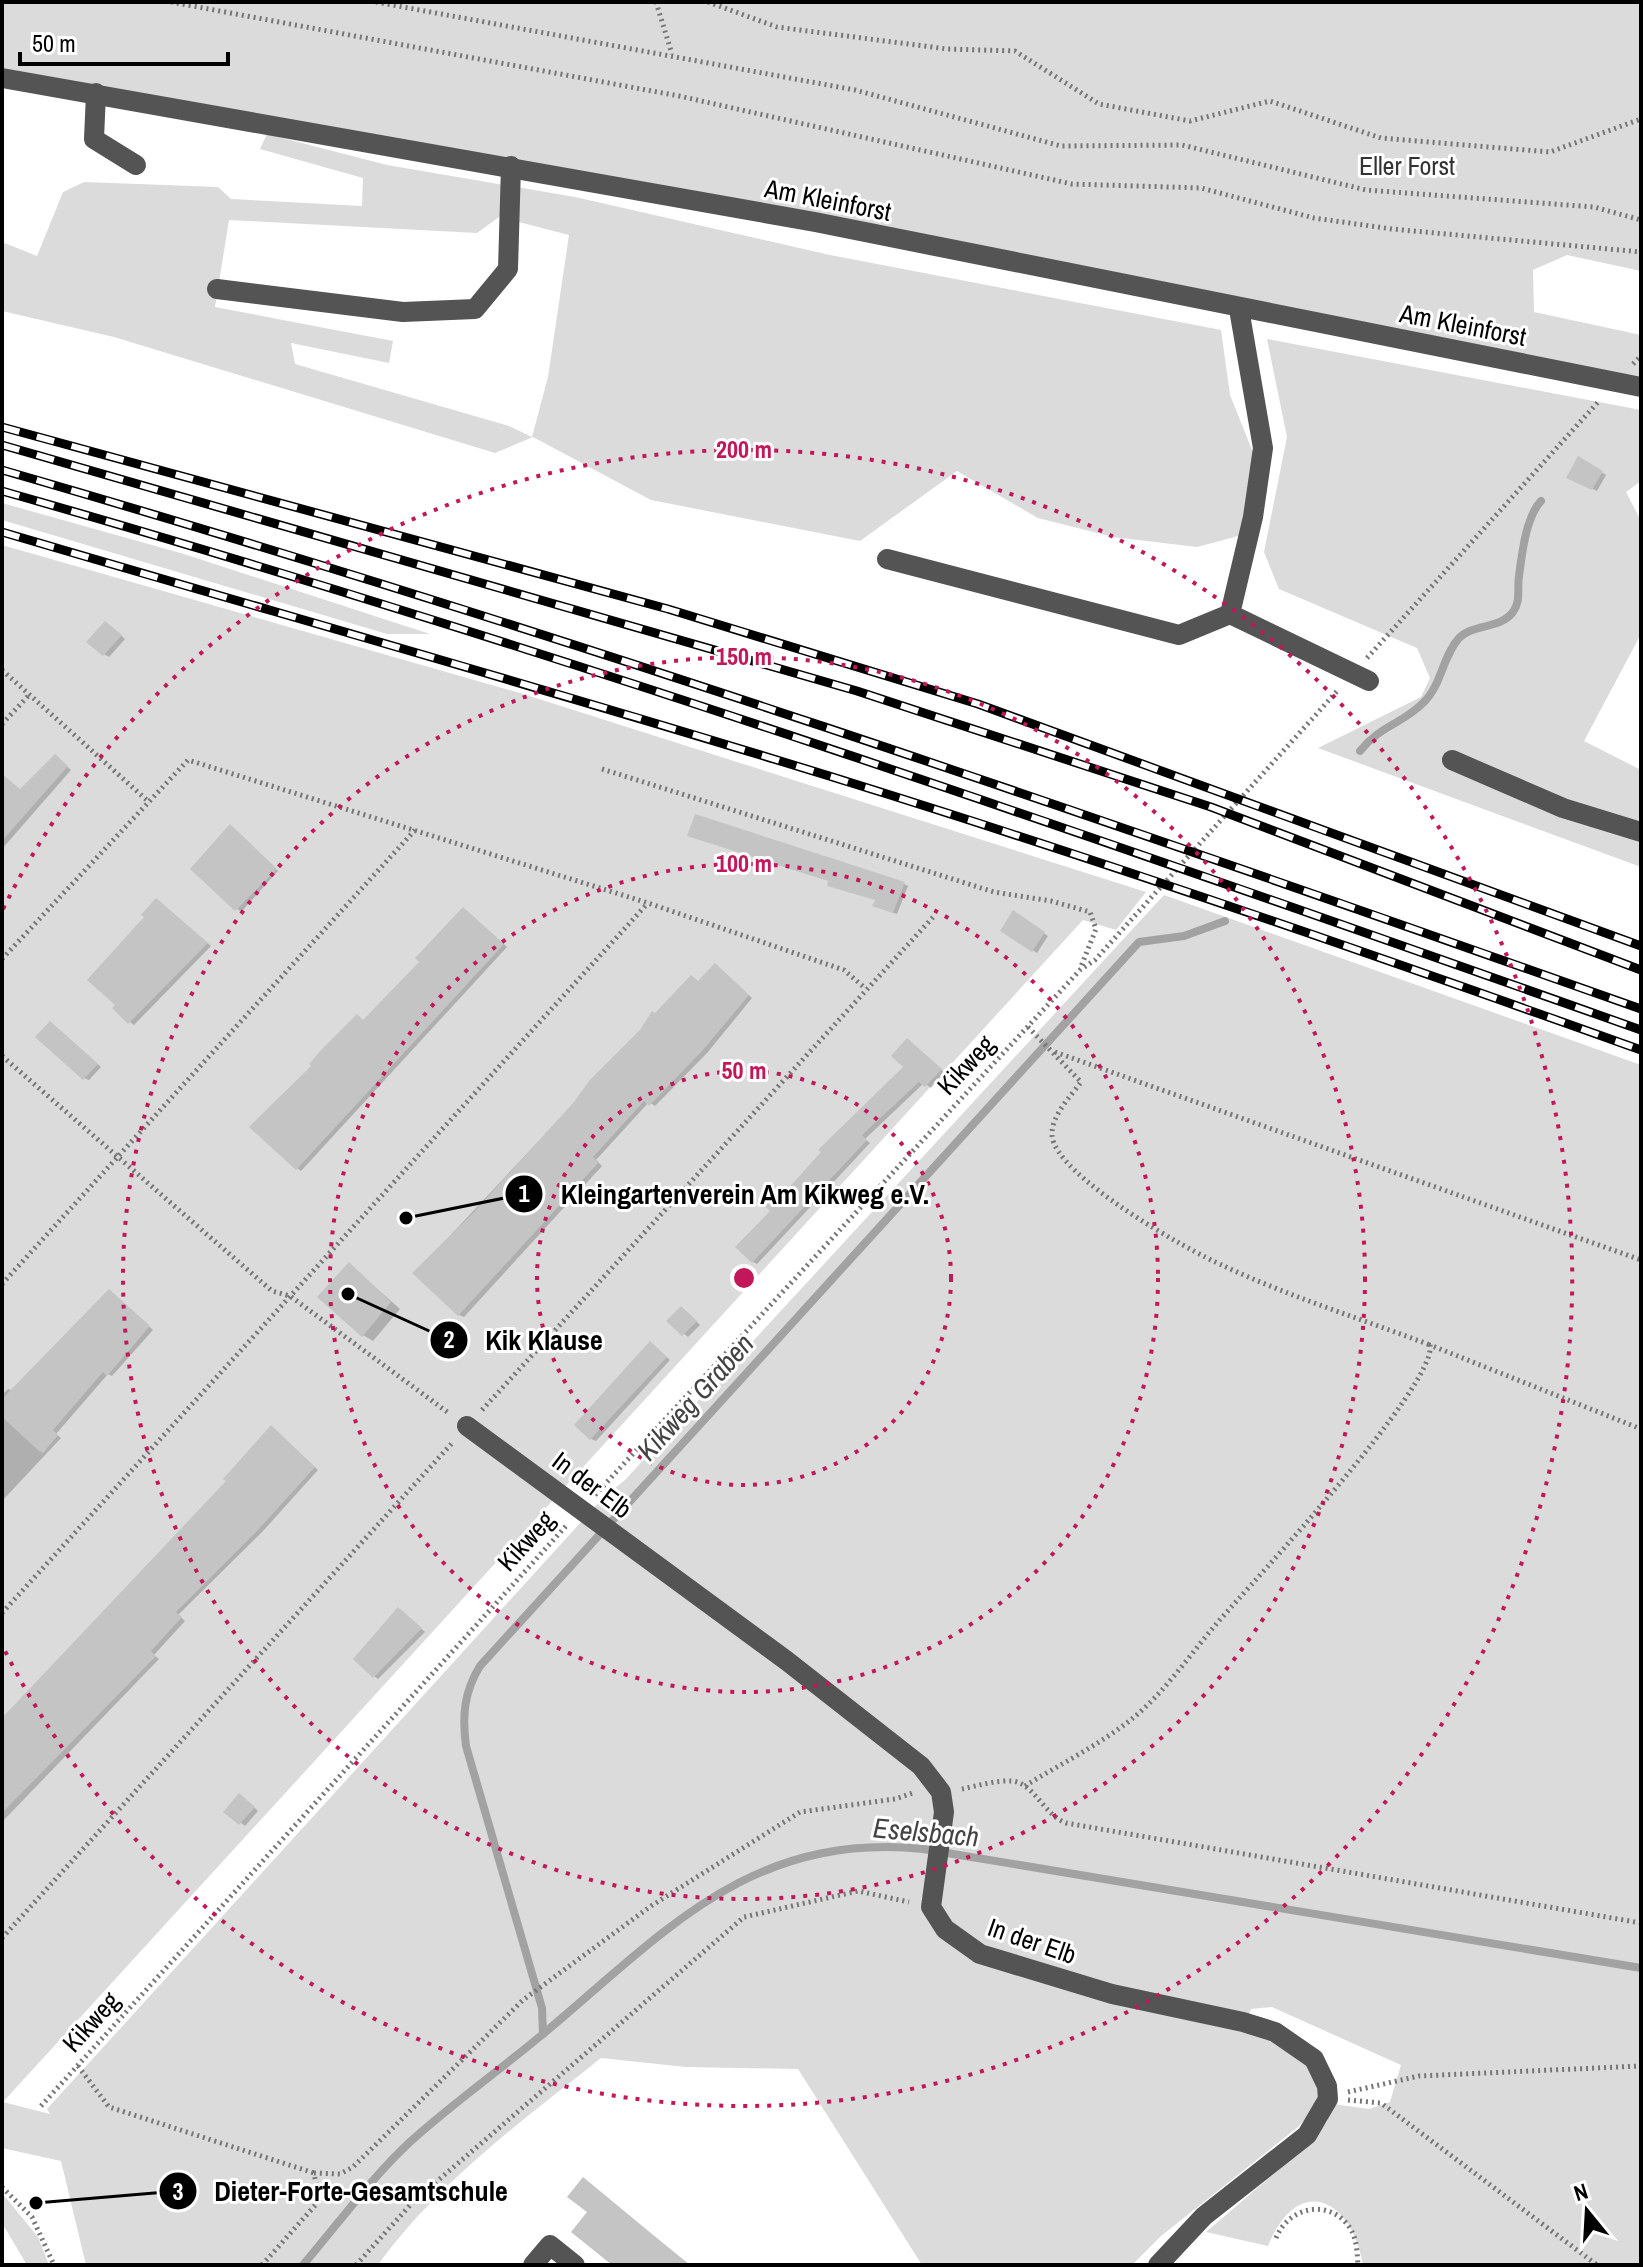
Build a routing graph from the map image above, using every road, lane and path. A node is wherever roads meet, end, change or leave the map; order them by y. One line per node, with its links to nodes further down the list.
1 (171, 2): 12 (path)
2 (376, 2): 5 (path)
3 (656, 2): 5 (path)
4 (708, 2): 8 (path)
5 (672, 54): 11 (path)
6 (2, 78): 7 (street, Am Kleinforst)
7 (96, 93): 9 (street); 10 (street, Am Kleinforst)
8 (1641, 119)
9 (136, 165)
10 (511, 166): 13 (street); 14 (street, Am Kleinforst)
11 (1641, 220)
12 (1641, 252)
13 (217, 289)
14 (1239, 309): 15 (street, Am Kleinforst); 19 (street)
15 (1641, 387)
16 (1600, 400): 17 (path)
17 (1543, 463)
18 (887, 559): 19 (street)
19 (1230, 614): 21 (street)
20 (2, 670): 22 (path)
21 (1369, 681)
22 (29, 695): 23 (path); 26 (path)
23 (2, 724)
24 (1452, 760): 28 (street)
25 (602, 769): 32 (path)
26 (149, 802): 27 (path); 31 (path)
27 (415, 830): 29 (path); 37 (path)
28 (1641, 832)
29 (648, 903): 33 (path); 40 (path)
30 (1145, 904): 32 (path, Kikweg)
31 (2, 959)
32 (1080, 970): 34 (path, Kikweg)
33 (865, 988)
34 (1028, 1027): 35 (path); 44 (path, Kikweg)
35 (1055, 1052): 38 (path); 41 (path)
36 (2, 1056): 37 (path)
37 (119, 1156): 39 (path); 40 (path)
38 (1641, 1260)
39 (2, 1284)
40 (290, 1296): 42 (path); 45 (path)
41 (1430, 1345): 43 (path); 46 (path)
42 (467, 1426): 44 (street, In der Elb)
43 (1641, 1429)
44 (587, 1515): 47 (street, In der Elb); 50 (path, Kikweg)
45 (2, 1613)
46 (1025, 1786): 47 (path); 49 (path)
47 (939, 1788): 48 (street); 54 (path)
48 (931, 1907): 52 (street, In der Elb); 59 (path)
49 (1641, 1923)
50 (78, 2066): 53 (path, Kikweg); 54 (path)
51 (1641, 2066): 52 (path)
52 (1328, 2099): 62 (street); 64 (path)
53 (41, 2106)
54 (314, 2173): 58 (path)
55 (2, 2187): 57 (path)
56 (1276, 2238): 63 (path)
57 (54, 2265)
58 (262, 2265)
59 (356, 2265)
60 (533, 2265): 61 (street)
61 (575, 2265)
62 (1158, 2265)
63 (1358, 2265)
64 (1597, 2265)

